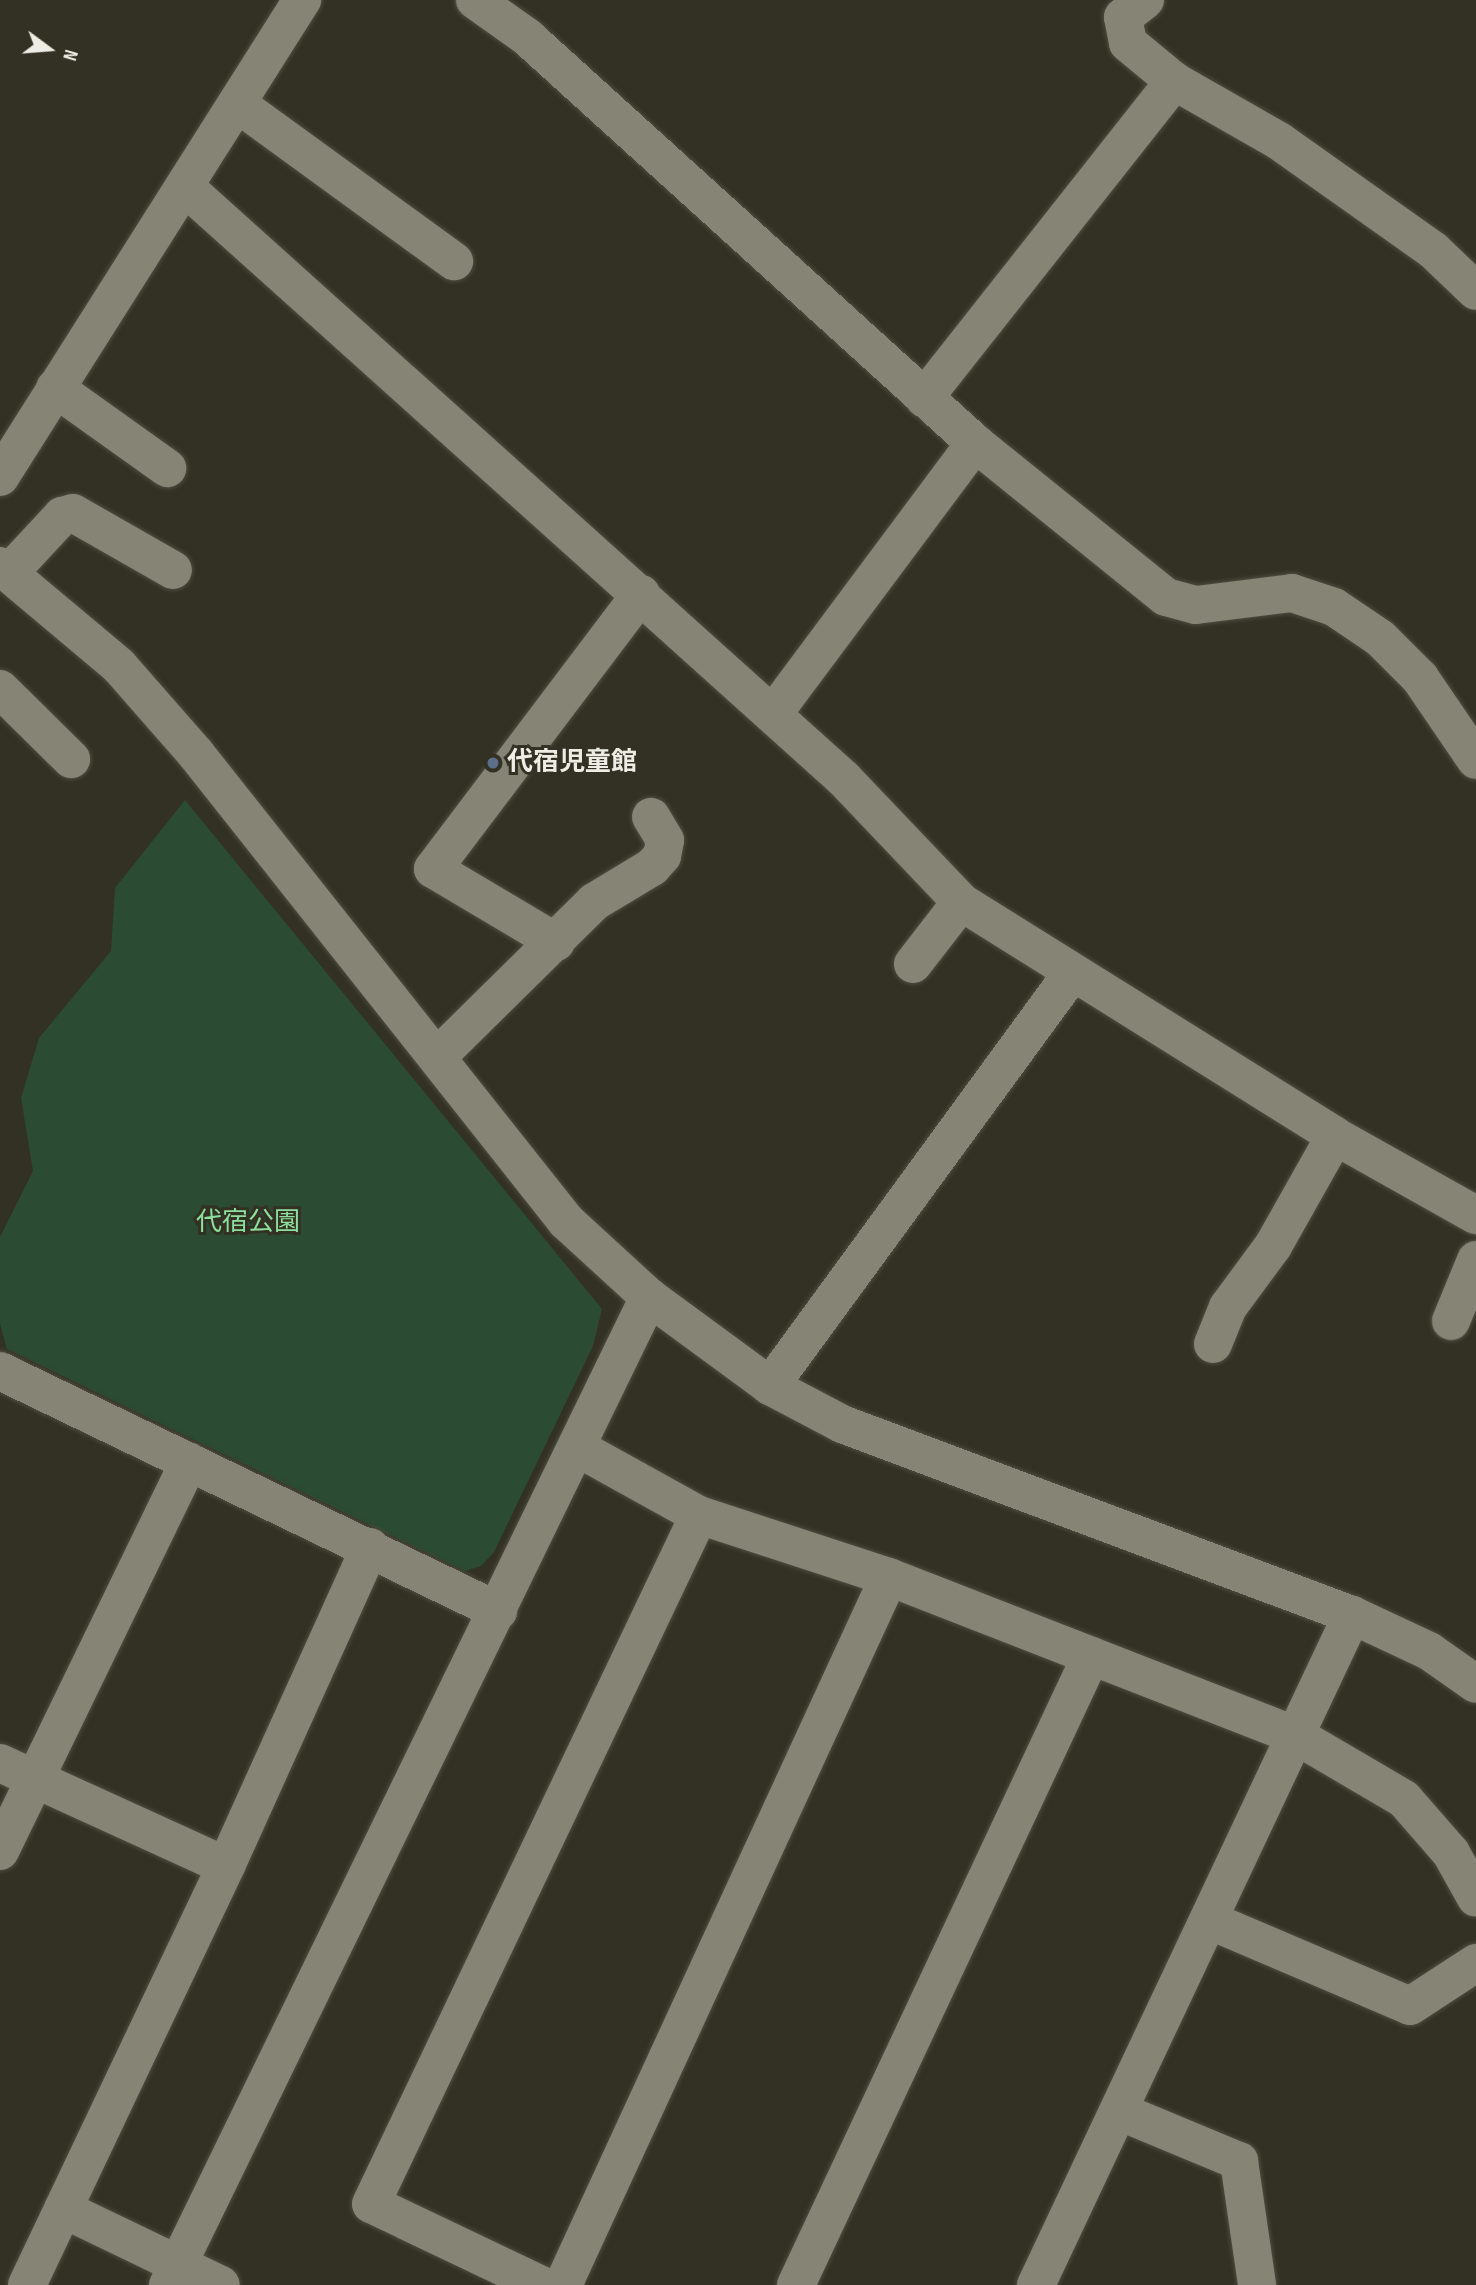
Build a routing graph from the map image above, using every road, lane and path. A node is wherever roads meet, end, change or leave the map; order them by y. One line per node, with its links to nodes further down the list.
1 (302, 0): 5 (street)
2 (475, 0): 10 (street)
3 (1145, 0): 4 (street)
4 (1174, 81): 8 (street); 10 (street)
5 (239, 105): 6 (street); 7 (street)
6 (185, 187): 9 (street); 16 (street)
7 (454, 261)
8 (1476, 290)
9 (55, 388): 12 (street); 13 (street)
10 (924, 398): 11 (street)
11 (975, 443): 18 (street); 20 (street)
12 (167, 468)
13 (0, 477)
14 (5, 569): 15 (street); 26 (street)
15 (173, 570)
16 (641, 594): 18 (street); 23 (street)
17 (0, 689): 19 (street)
18 (773, 714): 22 (street)
19 (71, 759)
20 (1476, 760)
21 (651, 817): 23 (street)
22 (961, 902): 24 (street); 25 (street)
23 (556, 942): 26 (street)
24 (913, 964)
25 (1072, 973): 27 (street); 34 (street)
26 (436, 1056): 30 (street)
27 (1335, 1136): 28 (street); 32 (street)
28 (1476, 1215)
29 (1476, 1260): 31 (street)
30 (649, 1297): 34 (street); 35 (street)
31 (1451, 1321)
32 (1213, 1344)
33 (0, 1371): 36 (street)
34 (770, 1386): 41 (street)
35 (578, 1448): 37 (street); 40 (street)
36 (189, 1461): 38 (street); 46 (street)
37 (699, 1515): 39 (street); 57 (street)
38 (370, 1547): 40 (street); 48 (street)
39 (889, 1577): 42 (street); 58 (street)
40 (498, 1611): 54 (street)
41 (1352, 1615): 43 (street); 44 (street)
42 (1091, 1656): 44 (street); 59 (street)
43 (1476, 1684)
44 (1295, 1735): 49 (street); 50 (street)
45 (0, 1763): 46 (street)
46 (34, 1779): 47 (street); 48 (street)
47 (0, 1851)
48 (226, 1866): 53 (street)
49 (1476, 1898)
50 (1211, 1921): 51 (street); 52 (street)
51 (1476, 1963)
52 (1121, 2112): 60 (street); 61 (street)
53 (63, 2209): 54 (street); 55 (street)
54 (173, 2275): 56 (street)
55 (27, 2285)
56 (221, 2285)
57 (541, 2285)
58 (563, 2285)
59 (796, 2285)
60 (1036, 2285)
61 (1257, 2285)

